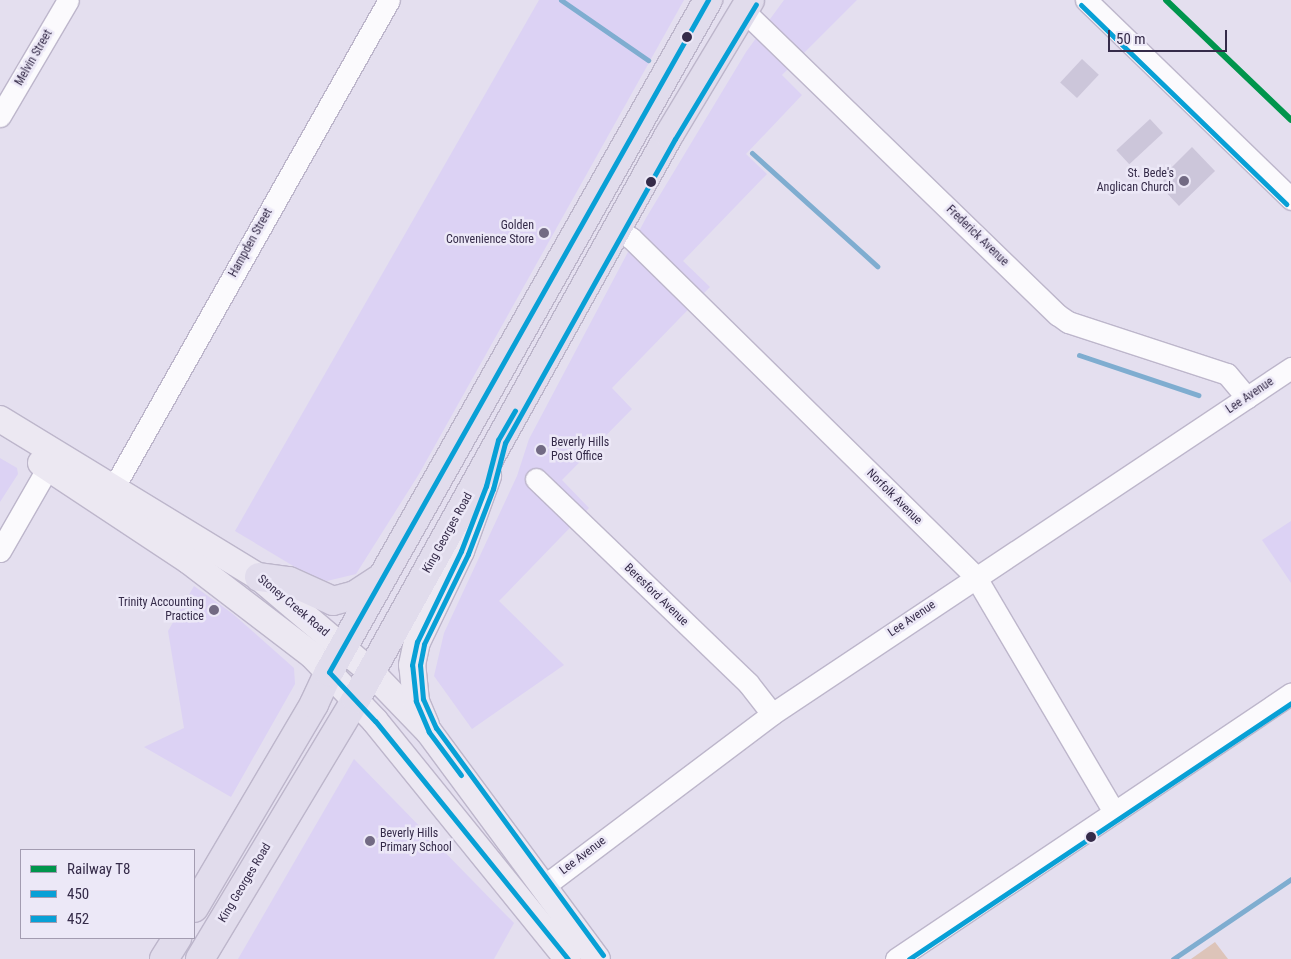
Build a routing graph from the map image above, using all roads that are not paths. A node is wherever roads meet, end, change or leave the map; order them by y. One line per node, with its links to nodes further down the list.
1 (68, 0): 6 (street, Melvin Street)
2 (389, 0): 16 (street, Hampden Street)
3 (708, 0): 18 (highway)
4 (1086, 0): 7 (street)
5 (747, 6): 8 (highway, King Georges Road); 10 (street, Frederick Avenue)
6 (0, 116)
7 (1291, 199)
8 (616, 230): 13 (highway, King Georges Road); 19 (street, Norfolk Avenue)
9 (1291, 368): 10 (street, Lee Avenue)
10 (1247, 398): 19 (street, Lee Avenue)
11 (0, 419): 14 (main road, Stoney Creek Road)
12 (0, 438): 14 (main road, Stoney Creek Road)
13 (498, 440): 23 (highway, King Georges Road); 27 (main road)
14 (52, 460): 16 (main road, Stoney Creek Road); 17 (street); 22 (main road, Stoney Creek Road)
15 (536, 479): 26 (street, Beresford Avenue)
16 (114, 487): 20 (main road, Stoney Creek Road)
17 (0, 551)
18 (384, 575): 20 (highway); 21 (highway)
19 (975, 576): 26 (street, Lee Avenue); 28 (street, Norfolk Avenue)
20 (259, 577): 21 (main road, Stoney Creek Road)
21 (344, 648): 22 (highway); 23 (main road, Stoney Creek Road)
22 (329, 672): 25 (main road, Stoney Creek Road); 30 (highway)
23 (371, 672): 25 (highway, King Georges Road); 27 (main road, Stoney Creek Road)
24 (1291, 694): 28 (street)
25 (356, 699): 33 (highway, King Georges Road); 34 (main road, Stoney Creek Road)
26 (772, 714): 29 (street, Lee Avenue)
27 (429, 732): 29 (main road, Stoney Creek Road)
28 (1114, 812): 36 (street)
29 (544, 886): 35 (main road, Stoney Creek Road)
30 (195, 906)
31 (175, 939): 32 (highway)
32 (164, 959)
33 (200, 959)
34 (568, 959)
35 (598, 959)
36 (896, 959)

